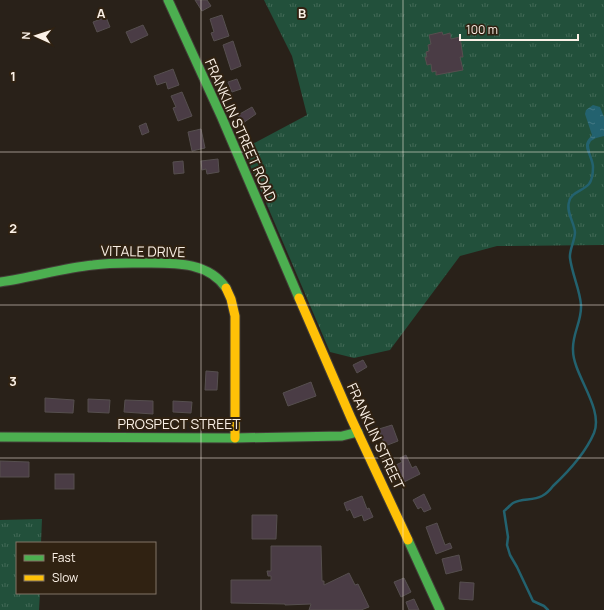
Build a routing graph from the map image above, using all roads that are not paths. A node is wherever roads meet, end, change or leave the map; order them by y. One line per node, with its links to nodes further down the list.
1 (168, 0): 2 (street, FRANKLIN STREET ROAD)
2 (288, 272): 4 (street, FRANKLIN STREET)
3 (0, 282): 6 (street, VITALE DRIVE)
4 (358, 432): 6 (street, PROSPECT STREET); 7 (street, FRANKLIN STREET)
5 (0, 437): 6 (street, PROSPECT STREET)
6 (235, 438)
7 (440, 610)

